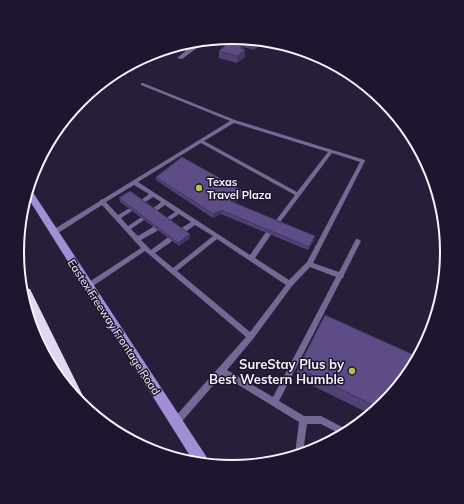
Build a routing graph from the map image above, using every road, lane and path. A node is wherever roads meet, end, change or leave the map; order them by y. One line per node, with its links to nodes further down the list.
1 (193, 48): 2 (street)
2 (180, 58)
3 (142, 84): 4 (lane)
4 (233, 121): 5 (lane); 6 (lane)
5 (200, 141): 7 (lane); 9 (lane)
6 (331, 151): 9 (lane); 34 (lane)
7 (134, 182): 8 (lane); 11 (lane)
8 (153, 194): 12 (lane); 13 (lane)
9 (298, 195): 21 (lane)
10 (31, 197): 25 (main road, Eastex Freeway Frontage Road)
11 (102, 201): 17 (lane); 25 (lane)
12 (142, 202)
13 (165, 202): 15 (lane); 16 (lane)
14 (130, 210): 17 (lane)
15 (153, 211)
16 (179, 212): 19 (lane); 20 (lane)
17 (117, 218): 22 (lane)
18 (142, 219): 22 (lane)
19 (167, 220)
20 (195, 222): 24 (lane); 27 (lane)
21 (276, 224)
22 (127, 228): 28 (lane)
23 (155, 229): 28 (lane)
24 (182, 231)
25 (53, 233): 38 (main road, Eastex Freeway Frontage Road)
26 (268, 234): 33 (lane)
27 (217, 236): 33 (lane); 35 (lane)
28 (137, 239): 31 (lane)
29 (169, 240): 32 (lane)
30 (358, 241): 36 (lane)
31 (145, 248): 32 (lane); 38 (lane)
32 (151, 253): 35 (lane)
33 (251, 258): 37 (lane)
34 (309, 264): 36 (lane); 37 (lane)
35 (173, 271): 40 (lane)
36 (341, 276): 43 (lane)
37 (290, 284): 40 (lane)
38 (88, 286): 45 (main road, Eastex Freeway Frontage Road)
39 (31, 305): 42 (highway)
40 (251, 337): 41 (lane)
41 (222, 371): 43 (lane); 45 (lane)
42 (67, 379)
43 (274, 404): 44 (lane)
44 (304, 420): 46 (lane); 47 (lane)
45 (176, 422): 48 (main road, Eastex Freeway Frontage Road)
46 (340, 430)
47 (300, 449)
48 (198, 457)

